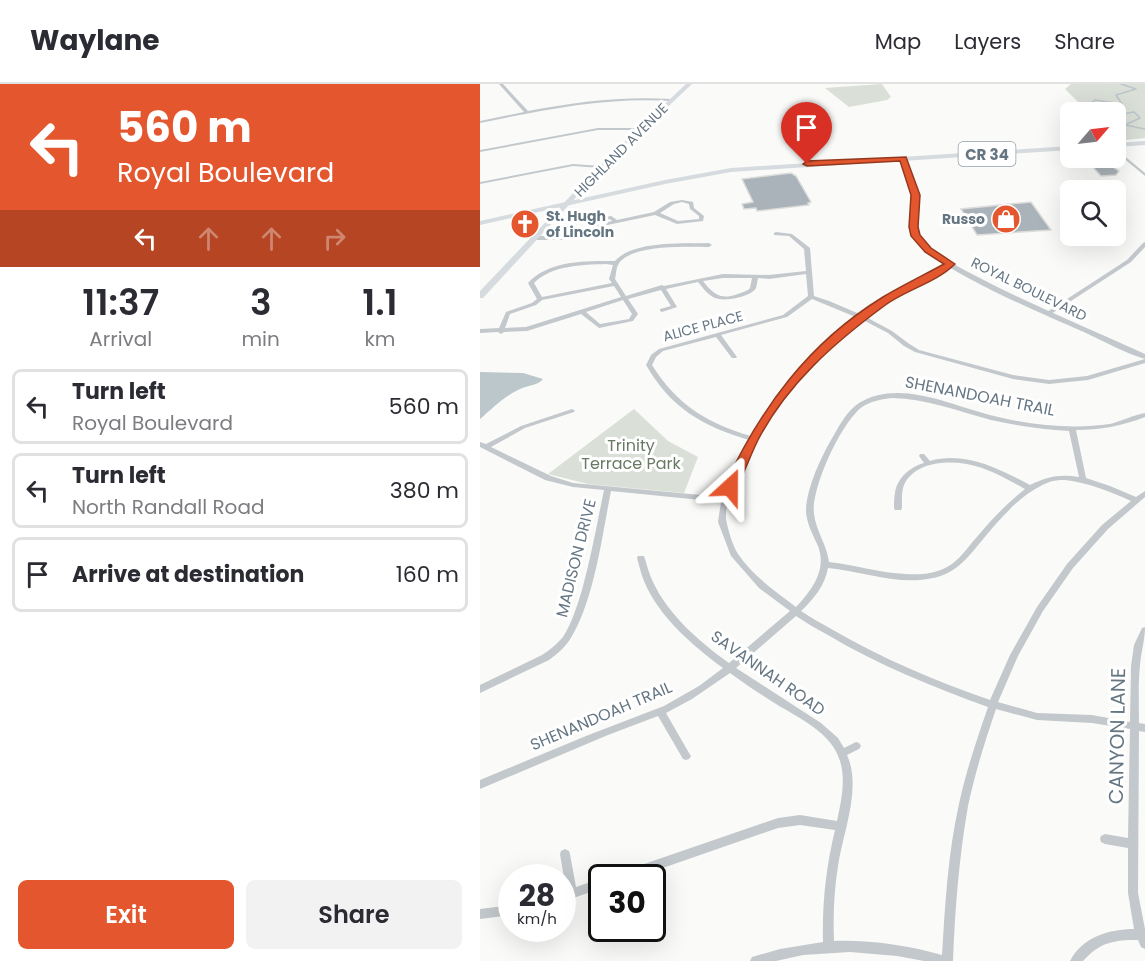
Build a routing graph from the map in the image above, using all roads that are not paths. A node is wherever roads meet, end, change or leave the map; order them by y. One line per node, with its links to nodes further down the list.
1 (501, 84): 4 (street)
2 (689, 84): 3 (main road, HIGHLAND AVENUE)
3 (671, 100): 4 (street); 6 (main road, HIGHLAND AVENUE)
4 (527, 113): 5 (street)
5 (480, 122)
6 (639, 129): 10 (street); 13 (main road, HIGHLAND AVENUE)
7 (1145, 143): 8 (main road)
8 (1126, 144)
9 (1060, 149): 11 (main road, CR 34)
10 (480, 151)
11 (903, 159): 17 (main road, CR 34); 28 (street, ROYAL BOULEVARD)
12 (1126, 159): 14 (street)
13 (601, 166): 15 (street); 16 (main road, HIGHLAND AVENUE)
14 (1145, 175)
15 (480, 183)
16 (580, 190): 17 (main road); 18 (main road, HIGHLAND AVENUE)
17 (599, 196): 18 (main road, CR 34)
18 (568, 203): 19 (main road, CR 34); 21 (main road, HIGHLAND AVENUE)
19 (538, 210): 21 (main road); 22 (main road, CR 34)
20 (656, 213): 20 (street); 24 (street)
21 (556, 216): 24 (main road, HIGHLAND AVENUE)
22 (480, 223)
23 (776, 234): 29 (street)
24 (535, 238): 34 (main road, HIGHLAND AVENUE)
25 (1145, 244): 40 (street)
26 (709, 245): 27 (street)
27 (616, 263): 32 (street); 37 (street)
28 (951, 264): 40 (street, ROYAL BOULEVARD); 41 (street)
29 (809, 272): 30 (street); 35 (street)
30 (754, 278): 31 (street); 31 (street)
31 (699, 280): 33 (street)
32 (614, 284): 36 (street); 37 (street)
33 (662, 287): 36 (street); 38 (street)
34 (480, 297)
35 (811, 297): 41 (street); 44 (street, ALICE PLACE)
36 (624, 298): 39 (street); 39 (street)
37 (540, 299): 43 (street)
38 (662, 310)
39 (583, 312): 43 (street)
40 (1049, 313): 46 (street, ROYAL BOULEVARD)
41 (859, 318): 46 (street); 50 (street)
42 (480, 331): 43 (street)
43 (501, 332)
44 (717, 334): 45 (street); 50 (street, ALICE PLACE)
45 (734, 357)
46 (1145, 359)
47 (572, 411): 51 (street)
48 (1144, 415): 49 (street, SHENANDOAH TRAIL)
49 (1072, 428): 54 (street); 62 (street, SHENANDOAH TRAIL)
50 (753, 439): 58 (street)
51 (484, 445): 56 (street)
52 (922, 456): 53 (street)
53 (928, 464): 55 (street); 60 (street)
54 (1083, 477): 55 (street); 59 (street)
55 (1029, 488): 62 (street)
56 (608, 489): 58 (street); 67 (street, MADISON DRIVE)
57 (1145, 493): 59 (street)
58 (725, 500): 63 (street)
59 (1136, 500): 68 (street)
60 (898, 508)
61 (641, 558): 66 (street, SAVANNAH ROAD)
62 (826, 565): 63 (street, SHENANDOAH TRAIL)
63 (795, 611): 66 (street, SHENANDOAH TRAIL); 68 (street)
64 (1145, 630): 65 (street, CANYON LANE)
65 (1142, 645): 70 (street, CANYON LANE)
66 (729, 668): 69 (street, SHENANDOAH TRAIL); 72 (street, SAVANNAH ROAD)
67 (480, 689)
68 (994, 705): 70 (street); 86 (street)
69 (660, 712): 73 (street); 74 (street, SHENANDOAH TRAIL)
70 (1140, 727): 77 (street, CANYON LANE)
71 (856, 746): 72 (street)
72 (842, 753): 75 (street)
73 (686, 756)
74 (480, 785)
75 (839, 826): 80 (street); 84 (street)
76 (1105, 839): 77 (street)
77 (1134, 844): 83 (street, CANYON LANE)
78 (565, 855): 79 (street)
79 (565, 864)
80 (659, 864)
81 (498, 912): 82 (street)
82 (480, 914)
83 (1143, 938): 87 (street)
84 (829, 945): 85 (street); 86 (street)
85 (756, 961)
86 (946, 961)
87 (1076, 961)

